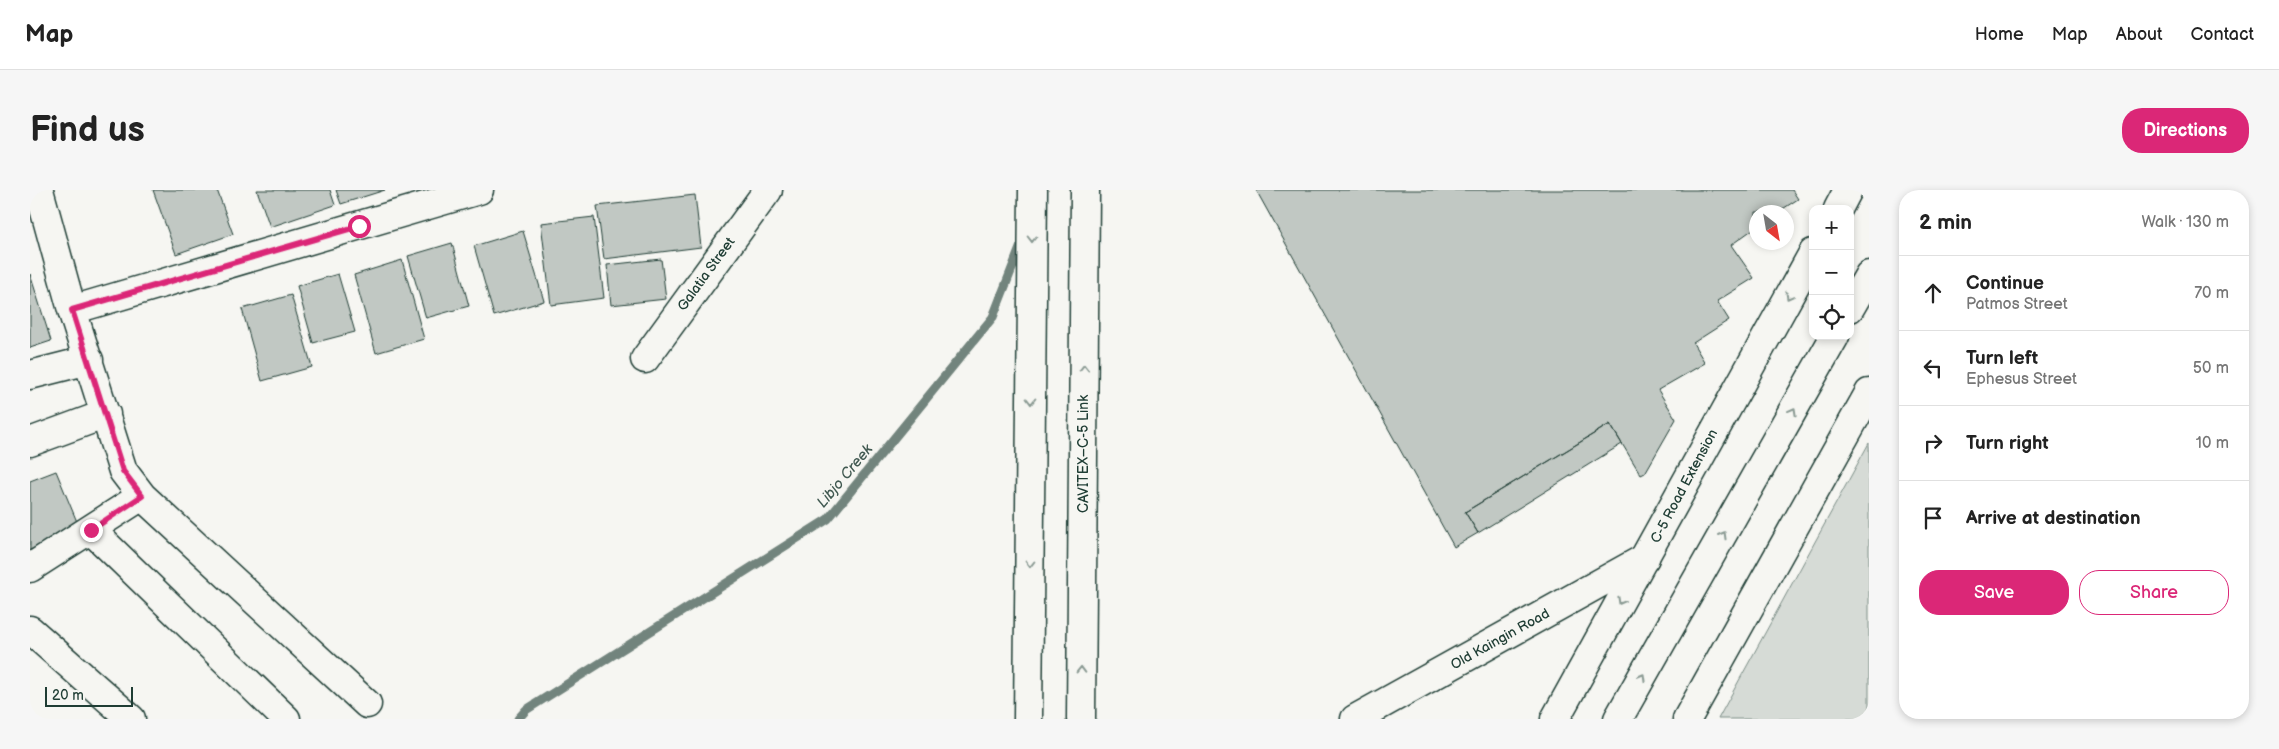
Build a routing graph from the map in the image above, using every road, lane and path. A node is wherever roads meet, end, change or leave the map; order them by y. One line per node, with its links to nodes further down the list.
1 (39, 190): 11 (main road)
2 (479, 190): 11 (main road)
3 (768, 190): 13 (main road, Galatia Street)
4 (1032, 190): 28 (main road, one-way to 28)
5 (1085, 190): 29 (main road, CAVITEX–C-5 Link, one-way to 5)
6 (1848, 190): 7 (main road)
7 (1840, 205)
8 (1809, 260): 21 (main road, C-5 Road Extension, one-way to 21)
9 (1869, 275): 10 (main road)
10 (1854, 301)
11 (72, 310): 14 (main road)
12 (1833, 340): 32 (main road, one-way to 12)
13 (645, 359)
14 (88, 360): 15 (main road); 17 (main road)
15 (30, 375)
16 (1869, 393): 33 (main road)
17 (106, 414): 18 (main road); 19 (main road)
18 (30, 442)
19 (142, 496): 20 (main road); 24 (main road)
20 (91, 530): 22 (main road); 27 (main road)
21 (1645, 558): 25 (main road, Old Kaingin Road); 31 (main road, C-5 Road Extension, one-way to 31)
22 (30, 568)
23 (30, 630): 26 (main road)
24 (367, 704)
25 (1398, 708): 30 (main road, Old Kaingin Road)
26 (131, 719)
27 (286, 719)
28 (1028, 719)
29 (1081, 719)
30 (1355, 719)
31 (1554, 719)
32 (1618, 719)
33 (1687, 719)

